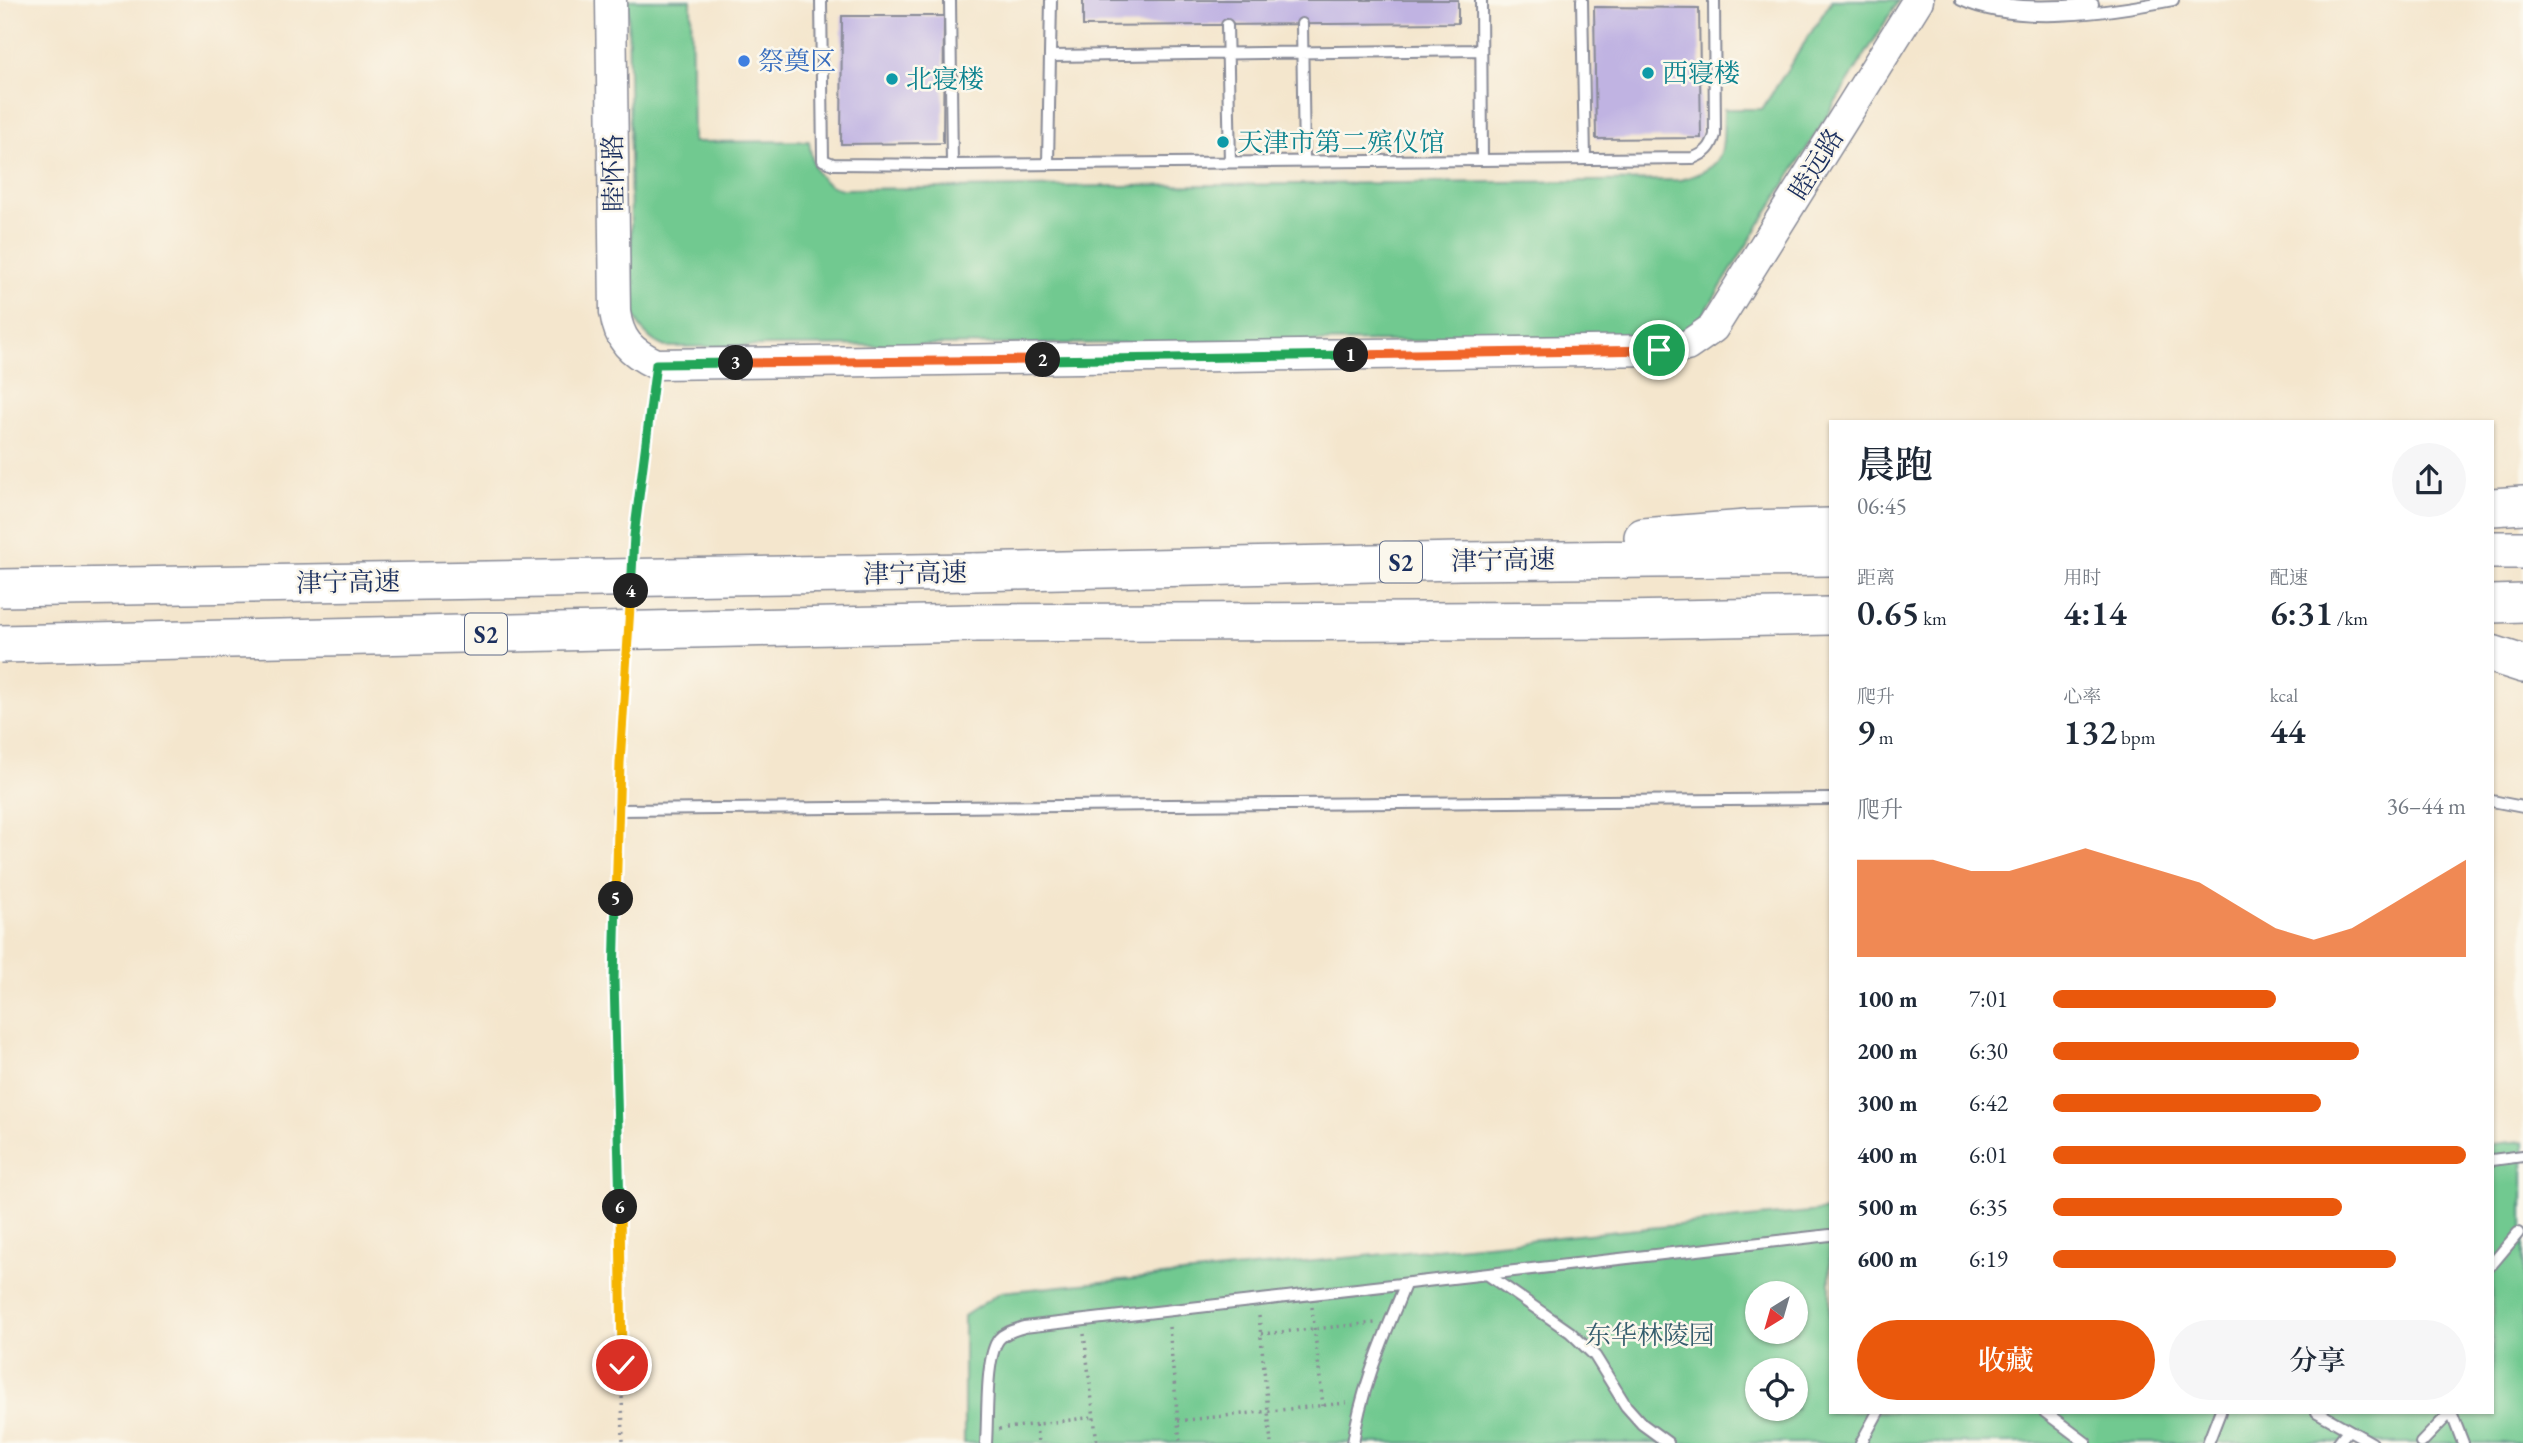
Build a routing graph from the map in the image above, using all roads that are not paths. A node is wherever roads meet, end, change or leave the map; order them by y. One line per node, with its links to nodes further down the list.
1 (611, 0): 25 (street, 睦怀路)
2 (821, 0): 24 (lane)
3 (950, 0): 24 (lane)
4 (1051, 0): 18 (lane)
5 (1481, 0): 15 (lane)
6 (1581, 0): 19 (lane)
7 (1714, 0): 19 (lane)
8 (1961, 0): 11 (lane)
9 (1982, 0): 10 (lane)
10 (2127, 0)
11 (2173, 0)
12 (1918, 1): 25 (street, 睦远路)
13 (1302, 24): 16 (lane)
14 (1227, 25): 17 (lane)
15 (1481, 50): 16 (lane); 20 (lane)
16 (1302, 52): 17 (lane); 21 (lane)
17 (1228, 53): 18 (lane); 22 (lane)
18 (1052, 55): 23 (lane)
19 (1585, 159): 20 (lane)
20 (1482, 160): 21 (lane)
21 (1304, 161): 22 (lane)
22 (1230, 162): 23 (lane)
23 (1048, 163): 24 (lane)
24 (952, 165)
25 (656, 364)
26 (2523, 505): 27 (highway)
27 (2494, 507)
28 (1829, 527): 32 (highway)
29 (2494, 550): 30 (highway)
30 (2523, 550)
31 (1829, 557): 32 (highway, 津宁高速 / S2)
32 (1459, 561): 33 (highway, 津宁高速 / S2, bridge)
33 (0, 588)
34 (2523, 603): 35 (highway)
35 (2494, 604)
36 (1829, 616): 37 (highway, 津宁高速 / S2)
37 (1622, 620): 38 (highway); 39 (highway, 津宁高速 / S2, bridge)
38 (1829, 626)
39 (0, 644)
40 (2494, 653): 42 (highway)
41 (2494, 654): 43 (highway)
42 (2523, 654)
43 (2523, 664)
44 (1829, 799): 47 (lane)
45 (2494, 801): 46 (lane)
46 (2523, 807)
47 (618, 810)
48 (2523, 1156): 49 (lane)
49 (2494, 1160)
50 (2518, 1233): 52 (lane)
51 (1829, 1236): 53 (lane)
52 (2494, 1262)
53 (1488, 1275): 54 (lane); 62 (lane)
54 (1405, 1285): 63 (lane); 64 (lane)
55 (1876, 1414): 65 (lane)
56 (2048, 1414): 66 (lane)
57 (2220, 1414): 67 (lane)
58 (2320, 1414): 61 (lane)
59 (2449, 1414): 70 (lane)
60 (2452, 1414): 71 (lane)
61 (2348, 1430): 68 (lane); 69 (lane)
62 (1666, 1442)
63 (986, 1443)
64 (1353, 1443)
65 (1861, 1443)
66 (2086, 1443)
67 (2208, 1443)
68 (2338, 1443)
69 (2372, 1443)
70 (2421, 1443)
71 (2463, 1443)

